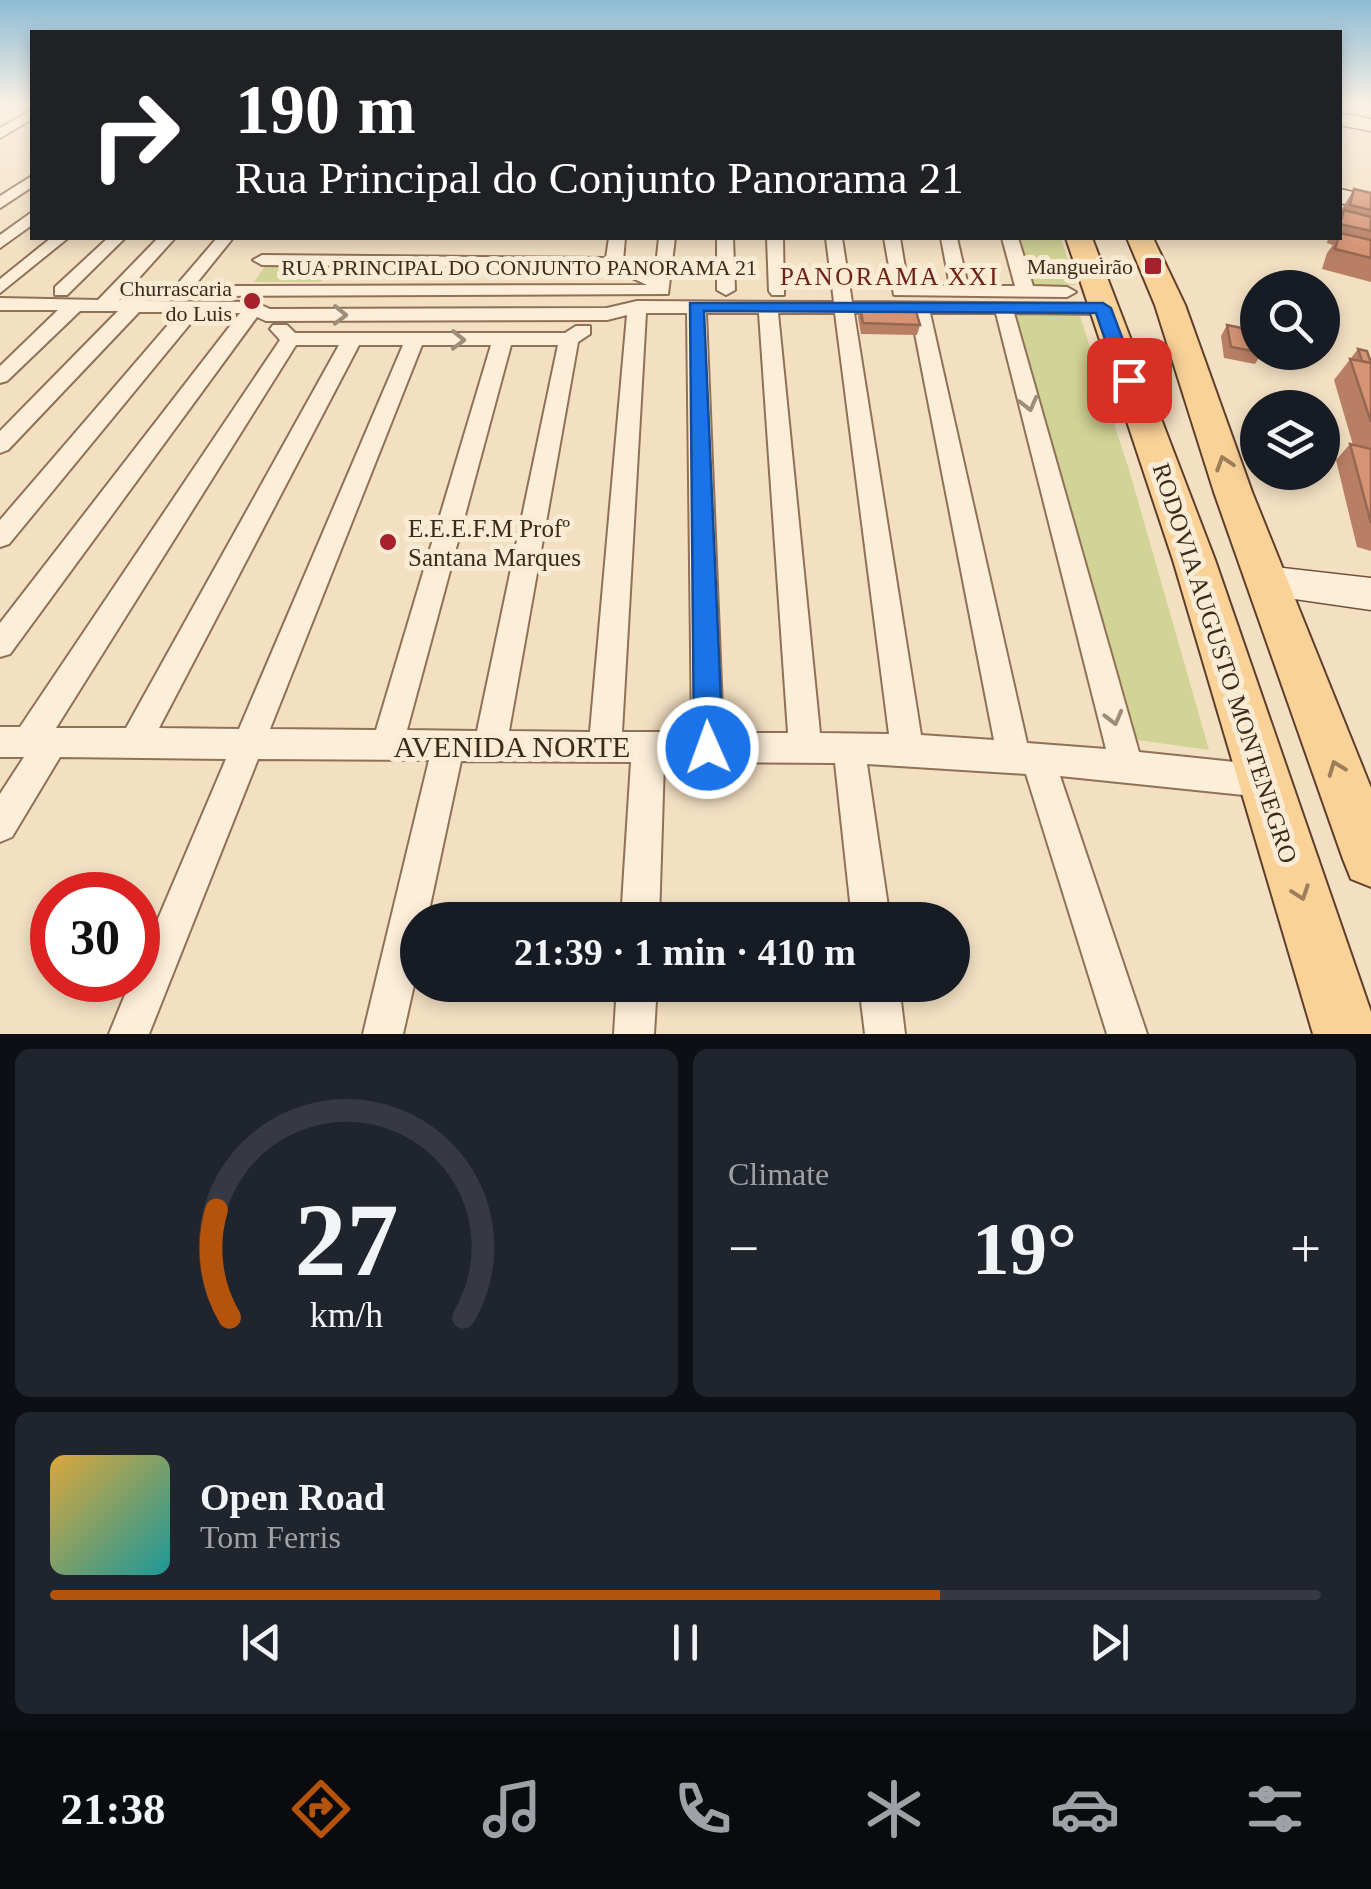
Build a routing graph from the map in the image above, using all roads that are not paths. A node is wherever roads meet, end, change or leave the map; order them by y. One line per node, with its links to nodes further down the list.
1 (30, 182): 4 (street)
2 (1342, 196): 3 (street)
3 (1371, 203)
4 (0, 204)
5 (30, 219): 25 (street)
6 (58, 240): 42 (street)
7 (115, 240): 36 (street)
8 (165, 240): 37 (street)
9 (224, 240): 40 (street)
10 (277, 240): 26 (street)
11 (327, 240): 27 (street)
12 (380, 240): 30 (street)
13 (441, 240): 28 (street)
14 (501, 240): 29 (street)
15 (618, 240): 31 (street)
16 (667, 240): 32 (street)
17 (724, 240): 33 (street)
18 (775, 240): 39 (street)
19 (834, 240): 41 (street)
20 (893, 240): 43 (street)
21 (948, 240): 34 (street)
22 (1011, 240): 35 (street)
23 (1080, 240): 44 (main road, RODOVIA AUGUSTO MONTENEGRO)
24 (1141, 240): 58 (main road, one-way to 24)
25 (0, 244)
26 (262, 260): 27 (street); 45 (street)
27 (313, 260): 30 (street)
28 (431, 260): 29 (street); 30 (street)
29 (492, 260): 31 (street)
30 (367, 261)
31 (614, 263): 32 (street)
32 (663, 287): 33 (street, RUA PRINCIPAL DO CONJUNTO PANORAMA 21); 45 (street, RUA PRINCIPAL DO CONJUNTO PANORAMA 21)
33 (726, 290): 39 (street, RUA PRINCIPAL DO CONJUNTO PANORAMA 21)
34 (960, 292): 35 (street, RUA PRINCIPAL DO CONJUNTO PANORAMA 21); 43 (street, RUA PRINCIPAL DO CONJUNTO PANORAMA 21)
35 (1026, 292): 44 (street, RUA PRINCIPAL DO CONJUNTO PANORAMA 21)
36 (68, 298): 37 (street, RUA PRINCIPAL DO CONJUNTO PANORAMA 21); 42 (street, RUA PRINCIPAL DO CONJUNTO PANORAMA 21); 55 (street)
37 (111, 298): 38 (street, RUA PRINCIPAL DO CONJUNTO PANORAMA 21)
38 (142, 298): 40 (street, RUA PRINCIPAL DO CONJUNTO PANORAMA 21); 56 (street)
39 (773, 298): 41 (street, RUA PRINCIPAL DO CONJUNTO PANORAMA 21); 46 (street, RUA PRINCIPAL DO CONJUNTO PANORAMA 21); 70 (street)
40 (188, 299): 45 (street, RUA PRINCIPAL DO CONJUNTO PANORAMA 21); 57 (street)
41 (841, 299): 43 (street, RUA PRINCIPAL DO CONJUNTO PANORAMA 21); 72 (street)
42 (3, 300)
43 (910, 300): 48 (street, RUA PRINCIPAL DO CONJUNTO PANORAMA 21); 73 (street)
44 (1100, 300): 48 (street, RUA PRINCIPAL DO CONJUNTO PANORAMA 21); 75 (main road, RODOVIA AUGUSTO MONTENEGRO)
45 (253, 304): 49 (street, RUA PRINCIPAL DO CONJUNTO PANORAMA 21, one-way to 49); 50 (street); 60 (street)
46 (696, 306): 47 (street, RUA PRINCIPAL DO CONJUNTO PANORAMA 21); 69 (street)
47 (636, 307): 49 (street, RUA PRINCIPAL DO CONJUNTO PANORAMA 21); 67 (street)
48 (1004, 310): 74 (street, one-way to 74)
49 (608, 314): 51 (street)
50 (290, 339): 52 (street); 61 (street)
51 (569, 339): 54 (street); 66 (street)
52 (352, 340): 53 (street); 62 (street)
53 (415, 340): 54 (street, one-way to 54); 63 (street)
54 (502, 341): 64 (street)
55 (0, 377)
56 (0, 445)
57 (0, 537)
58 (1266, 582): 59 (street); 77 (main road, one-way to 58)
59 (1371, 594)
60 (0, 645)
61 (26, 743): 62 (street, AVENIDA NORTE); 76 (street)
62 (135, 743): 63 (street, AVENIDA NORTE)
63 (247, 744): 64 (street, AVENIDA NORTE); 82 (street)
64 (387, 746): 65 (street, AVENIDA NORTE)
65 (448, 746): 66 (street, AVENIDA NORTE); 83 (street)
66 (490, 746): 67 (street, AVENIDA NORTE)
67 (604, 747): 68 (street, AVENIDA NORTE)
68 (648, 747): 69 (street, AVENIDA NORTE); 78 (street)
69 (708, 748): 70 (street, AVENIDA NORTE)
70 (805, 748): 71 (street, AVENIDA NORTE)
71 (849, 749): 72 (street, AVENIDA NORTE); 79 (street)
72 (906, 749): 73 (street, AVENIDA NORTE)
73 (1026, 759): 74 (street, AVENIDA NORTE); 86 (street)
74 (1127, 766): 75 (street, AVENIDA NORTE)
75 (1263, 781): 87 (main road, RODOVIA AUGUSTO MONTENEGRO, one-way to 87)
76 (0, 825)
77 (1371, 859)
78 (641, 902)
79 (869, 902)
80 (636, 1002): 84 (street)
81 (881, 1002): 85 (street)
82 (129, 1034)
83 (383, 1034)
84 (634, 1034)
85 (885, 1034)
86 (1128, 1034)
87 (1346, 1034)

